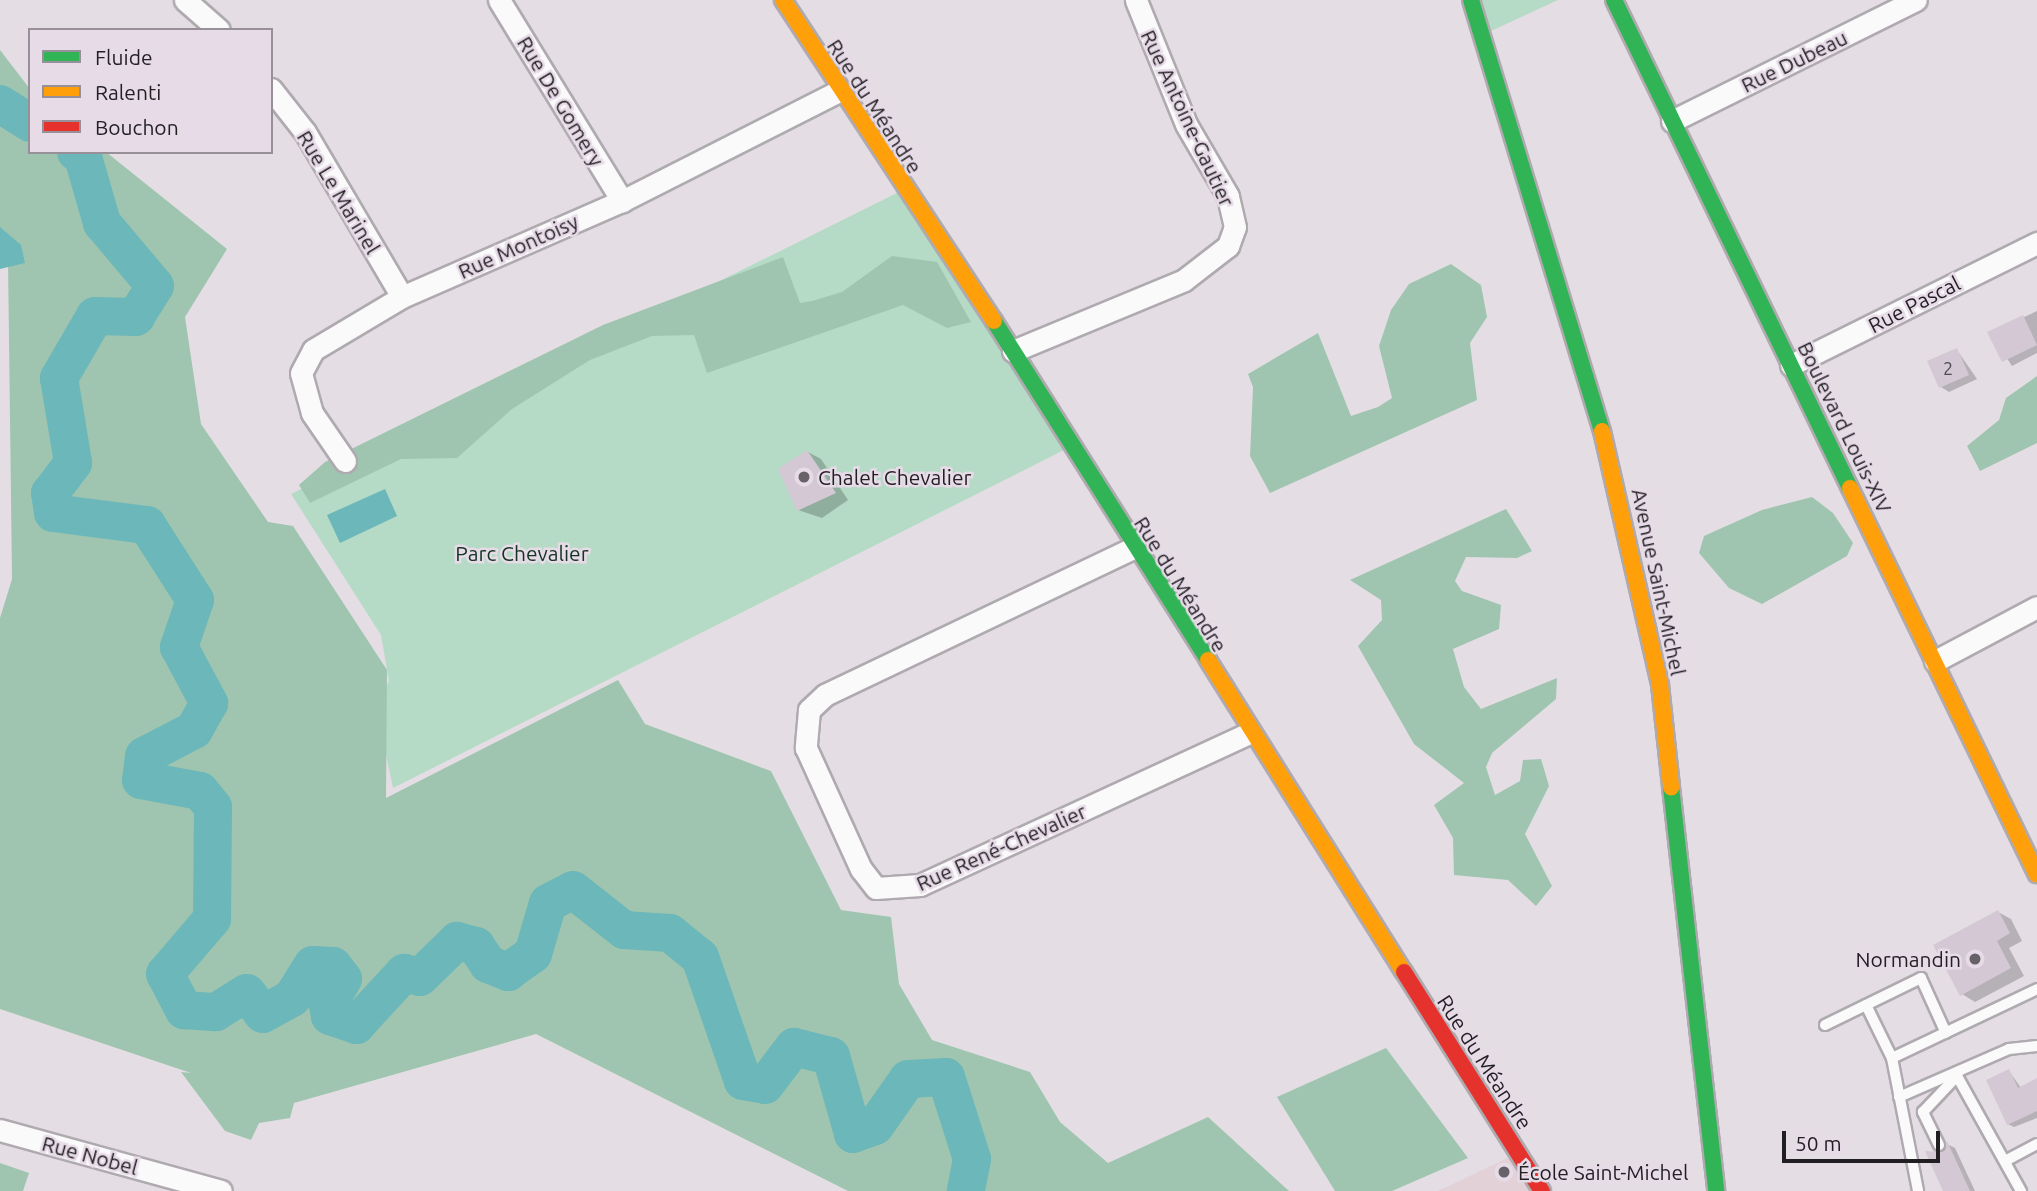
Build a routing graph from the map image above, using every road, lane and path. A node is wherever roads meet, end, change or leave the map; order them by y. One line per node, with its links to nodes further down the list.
1 (185, 0): 8 (street)
2 (499, 0): 12 (street, Rue De Gomery)
3 (783, 0): 10 (street, Rue du Méandre)
4 (1136, 0): 15 (street, Rue Antoine-Gautier)
5 (1471, 0): 38 (street, Avenue Saint-Michel)
6 (1614, 0): 11 (street, Boulevard Louis-XIV)
7 (1916, 0): 11 (street, Rue Dubeau)
8 (217, 28)
9 (273, 92): 14 (street, Rue Le Marinel)
10 (839, 92): 12 (street, Rue Montoisy); 15 (street, Rue du Méandre)
11 (1672, 121): 16 (street, Boulevard Louis-XIV)
12 (622, 201): 14 (street, Rue Montoisy)
13 (2037, 243): 16 (street, Rue Pascal)
14 (402, 297): 17 (street, Rue Montoisy)
15 (1013, 351): 18 (street, Rue du Méandre)
16 (1791, 365): 20 (street, Boulevard Louis-XIV)
17 (345, 461)
18 (1133, 548): 21 (street, Rue du Méandre); 21 (street, Rue René-Chevalier)
19 (2037, 607): 20 (street)
20 (1935, 661): 22 (street, Boulevard Louis-XIV)
21 (1250, 733): 37 (street, Rue du Méandre)
22 (2037, 874)
23 (2037, 989): 26 (lane)
24 (1866, 1005): 25 (lane); 26 (lane); 28 (lane)
25 (1825, 1025)
26 (1946, 1033): 28 (lane)
27 (2034, 1047): 29 (lane); 30 (lane)
28 (1892, 1058): 31 (lane)
29 (2037, 1061)
30 (1957, 1076): 31 (lane); 34 (lane); 35 (lane)
31 (1899, 1097): 39 (lane)
32 (0, 1130): 36 (street, Rue Nobel)
33 (2037, 1144): 35 (lane)
34 (1939, 1145)
35 (2005, 1161): 40 (lane)
36 (215, 1190)
37 (1542, 1191)
38 (1716, 1191)
39 (1917, 1191)
40 (2021, 1191)

